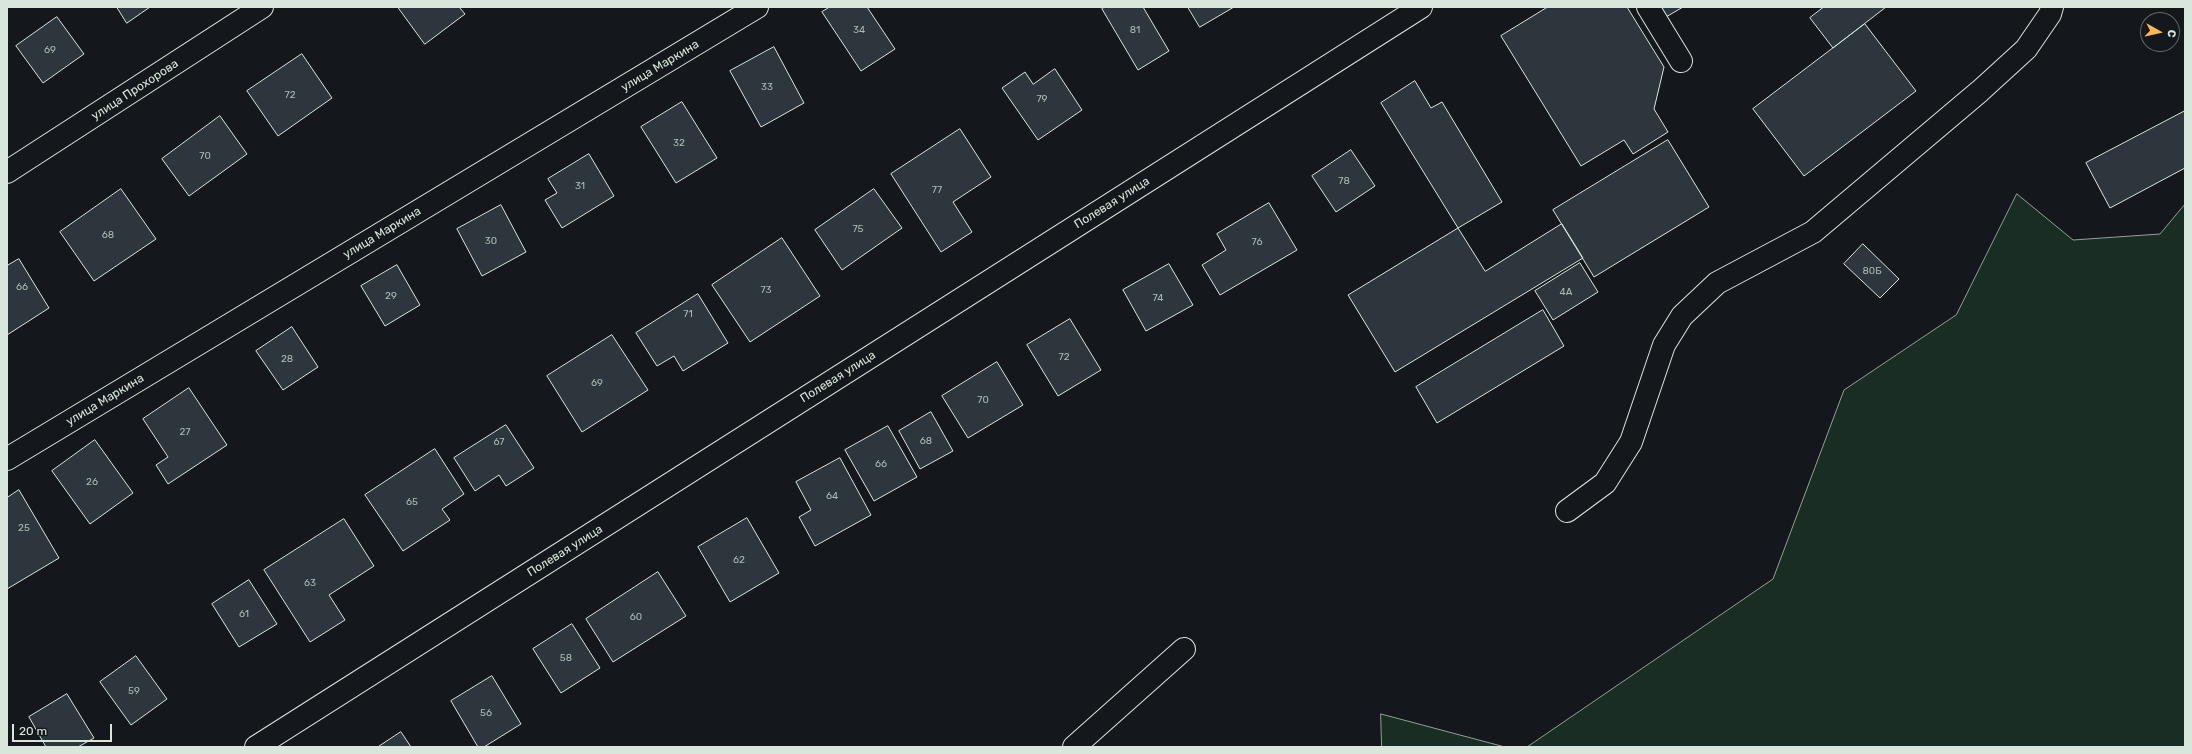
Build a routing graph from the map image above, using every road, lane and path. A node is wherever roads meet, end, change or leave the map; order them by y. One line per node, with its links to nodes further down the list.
1 (262, 7): 7 (street, улица Прохорова)
2 (757, 7): 8 (street, улица Маркина)
3 (1421, 7): 11 (street, Полевая улица)
4 (1648, 7): 6 (street)
5 (2052, 7): 9 (street)
6 (1681, 61)
7 (7, 172)
8 (7, 459)
9 (1567, 512)
10 (1184, 649): 12 (street)
11 (256, 747)
12 (1074, 747)

